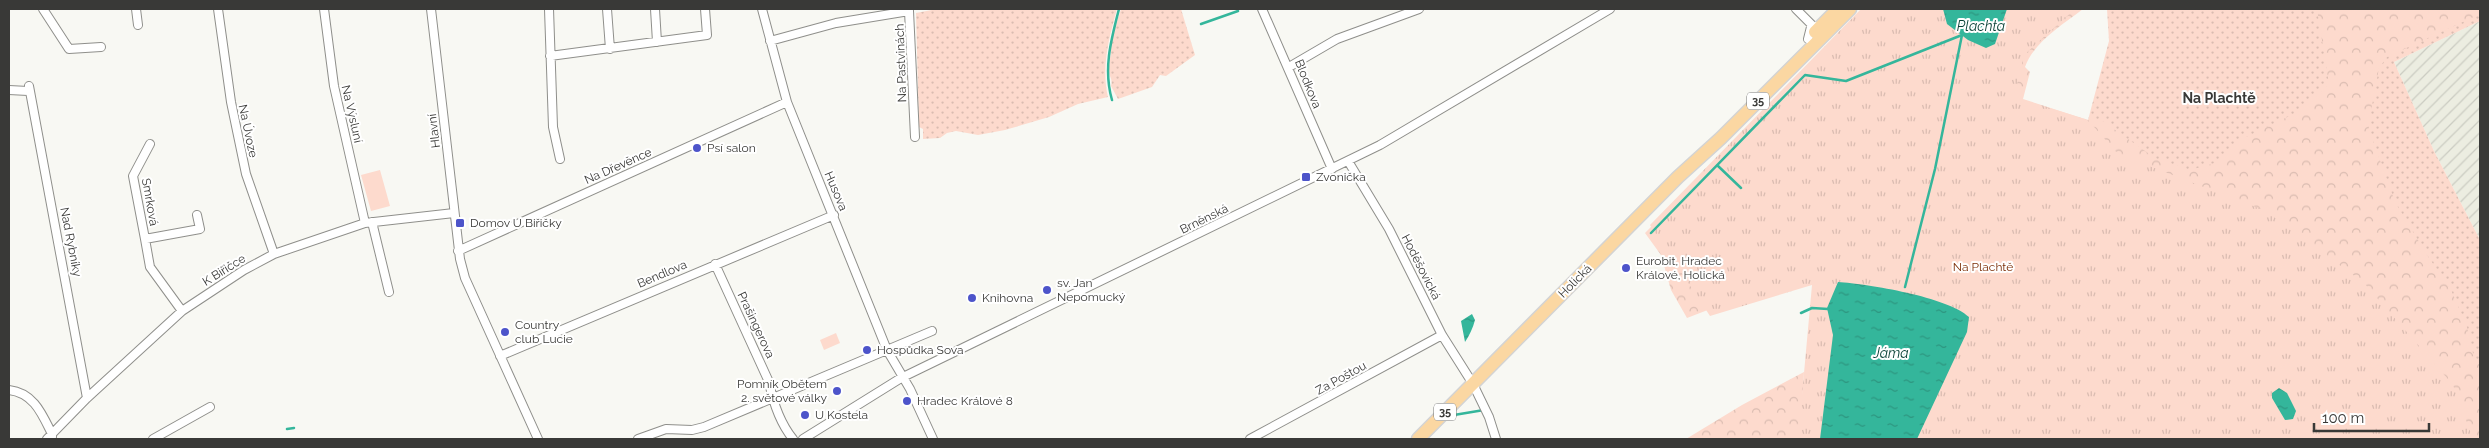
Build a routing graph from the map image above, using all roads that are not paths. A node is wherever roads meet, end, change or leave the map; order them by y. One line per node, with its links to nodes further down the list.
1 (43, 9): 24 (street)
2 (136, 9): 19 (street)
3 (218, 9): 42 (street, Na Úvoze)
4 (324, 9): 39 (street, Na Výsluní)
5 (431, 9): 36 (street, Hlavní)
6 (549, 9): 26 (street)
7 (607, 9): 25 (street)
8 (655, 9): 23 (street)
9 (706, 9): 23 (street)
10 (762, 9): 22 (street, Husova)
11 (1262, 9): 27 (street, Blodkova)
12 (1419, 9): 27 (street)
13 (1610, 9): 33 (street, Brněnská)
14 (1796, 9): 17 (street)
15 (1838, 9): 20 (main road, Holická / 35)
16 (1850, 9): 18 (main road, Holická / 35)
17 (1807, 21): 20 (street); 21 (street)
18 (1836, 23): 20 (street); 35 (main road, Holická / 35)
19 (138, 25)
20 (1820, 27): 21 (main road, Holická / 35)
21 (1808, 39): 35 (main road, Holická / 35)
22 (770, 41): 29 (street, Husova); 30 (street, Na Pastvinách)
23 (657, 42): 25 (street)
24 (101, 47)
25 (610, 49): 26 (street)
26 (550, 56): 32 (street)
27 (1289, 67): 34 (street, Blodkova)
28 (9, 90): 53 (street, Nad Rybníky)
29 (787, 102): 37 (street, Husova); 41 (street, Na Dřevěnce)
30 (915, 137)
31 (150, 144): 40 (street, Smrková)
32 (560, 159)
33 (1348, 161): 34 (street, Brněnská); 47 (street, Hoděšovická)
34 (1332, 169): 50 (street, Brněnská)
35 (1678, 177): 51 (main road, Holická / 35)
36 (454, 213): 39 (street, K Biřičce); 41 (street, Hlavní)
37 (834, 214): 43 (street, Bendlova); 48 (street, Husova)
38 (197, 215): 40 (street, Smrková)
39 (368, 223): 42 (street, K Biřičce); 44 (street, Na Výsluní)
40 (145, 239): 45 (street, Smrková)
41 (458, 250): 49 (street, Hlavní)
42 (274, 254): 45 (street, K Biřičce)
43 (715, 264): 49 (street, Bendlova); 54 (street, Prašingerova)
44 (389, 292)
45 (182, 311): 53 (street, K Biřičce)
46 (932, 331): 48 (street)
47 (1442, 335): 51 (street, Hoděšovická); 63 (street, Za Poštou)
48 (887, 350): 50 (street, Husova); 54 (street)
49 (500, 356): 58 (street, Hlavní)
50 (901, 378): 61 (street, Brněnská); 62 (street, Husova)
51 (1473, 384): 64 (main road, Holická / 35); 65 (street)
52 (9, 390): 56 (street, K Biřičce)
53 (87, 398): 56 (street, K Biřičce)
54 (772, 398): 59 (street); 60 (street, Prašingerova)
55 (210, 407): 57 (street)
56 (50, 438)
57 (153, 439)
58 (538, 439)
59 (638, 439)
60 (793, 439)
61 (803, 439)
62 (933, 439)
63 (1250, 439)
64 (1418, 439)
65 (1496, 439)

